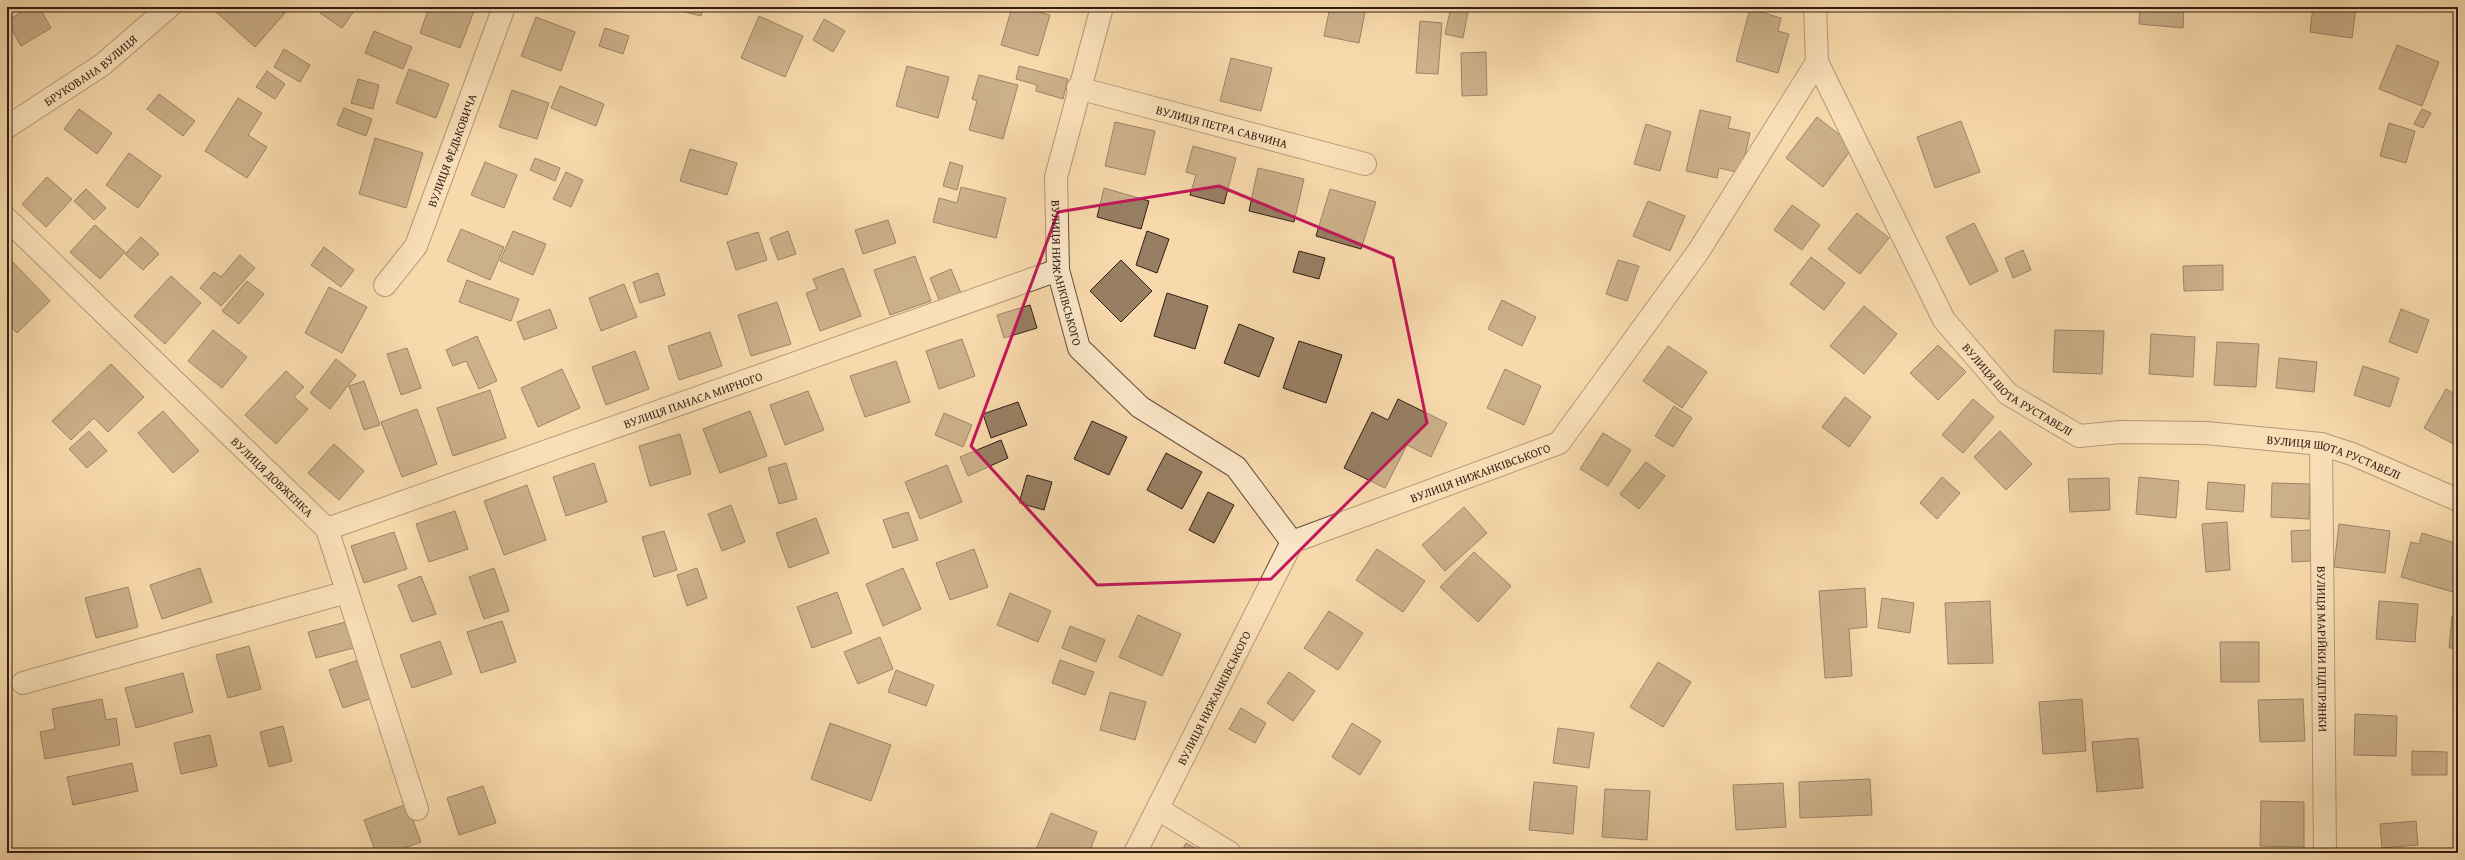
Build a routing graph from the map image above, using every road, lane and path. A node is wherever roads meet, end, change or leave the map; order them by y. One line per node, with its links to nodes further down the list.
1 (169, 7): 7 (street, БРУКОВАНА ВУЛИЦЯ)
2 (504, 7): 11 (street, ВУЛИЦЯ ФЕДЬКОВИЧА)
3 (1102, 7): 6 (street, ВУЛИЦЯ НИЖАНКІВСЬКОГО)
4 (1815, 7): 5 (street, ВУЛИЦЯ ШОТА РУСТАВЕЛІ)
5 (1817, 62): 12 (street, ВУЛИЦЯ ШОТА РУСТАВЕЛІ); 15 (street, ВУЛИЦЯ НИЖАНКІВСЬКОГО)
6 (1078, 88): 8 (street, ВУЛИЦЯ ПЕТРА САВЧИНА); 10 (street, ВУЛИЦЯ НИЖАНКІВСЬКОГО)
7 (7, 127)
8 (1365, 164)
9 (7, 219): 14 (street, ВУЛИЦЯ ДОВЖЕНКА)
10 (1058, 270): 14 (street, ВУЛИЦЯ ПАНАСА МИРНОГО); 15 (street, ВУЛИЦЯ НИЖАНКІВСЬКОГО)
11 (385, 285)
12 (2321, 444): 13 (street, ВУЛИЦЯ ШОТА РУСТАВЕЛІ); 22 (street, ВУЛИЦЯ МАРІЙКИ ПІДГІРЯНКИ)
13 (2458, 500)
14 (327, 529): 16 (street, ВУЛИЦЯ ДОВЖЕНКА)
15 (1292, 542): 19 (street, ВУЛИЦЯ НИЖАНКІВСЬКОГО)
16 (347, 592): 17 (street); 18 (street, ВУЛИЦЯ ДОВЖЕНКА)
17 (23, 683)
18 (417, 809)
19 (1158, 809): 20 (street, ВУЛИЦЯ НИЖАНКІВСЬКОГО); 21 (street)
20 (1135, 853)
21 (1230, 853)
22 (2325, 853)

